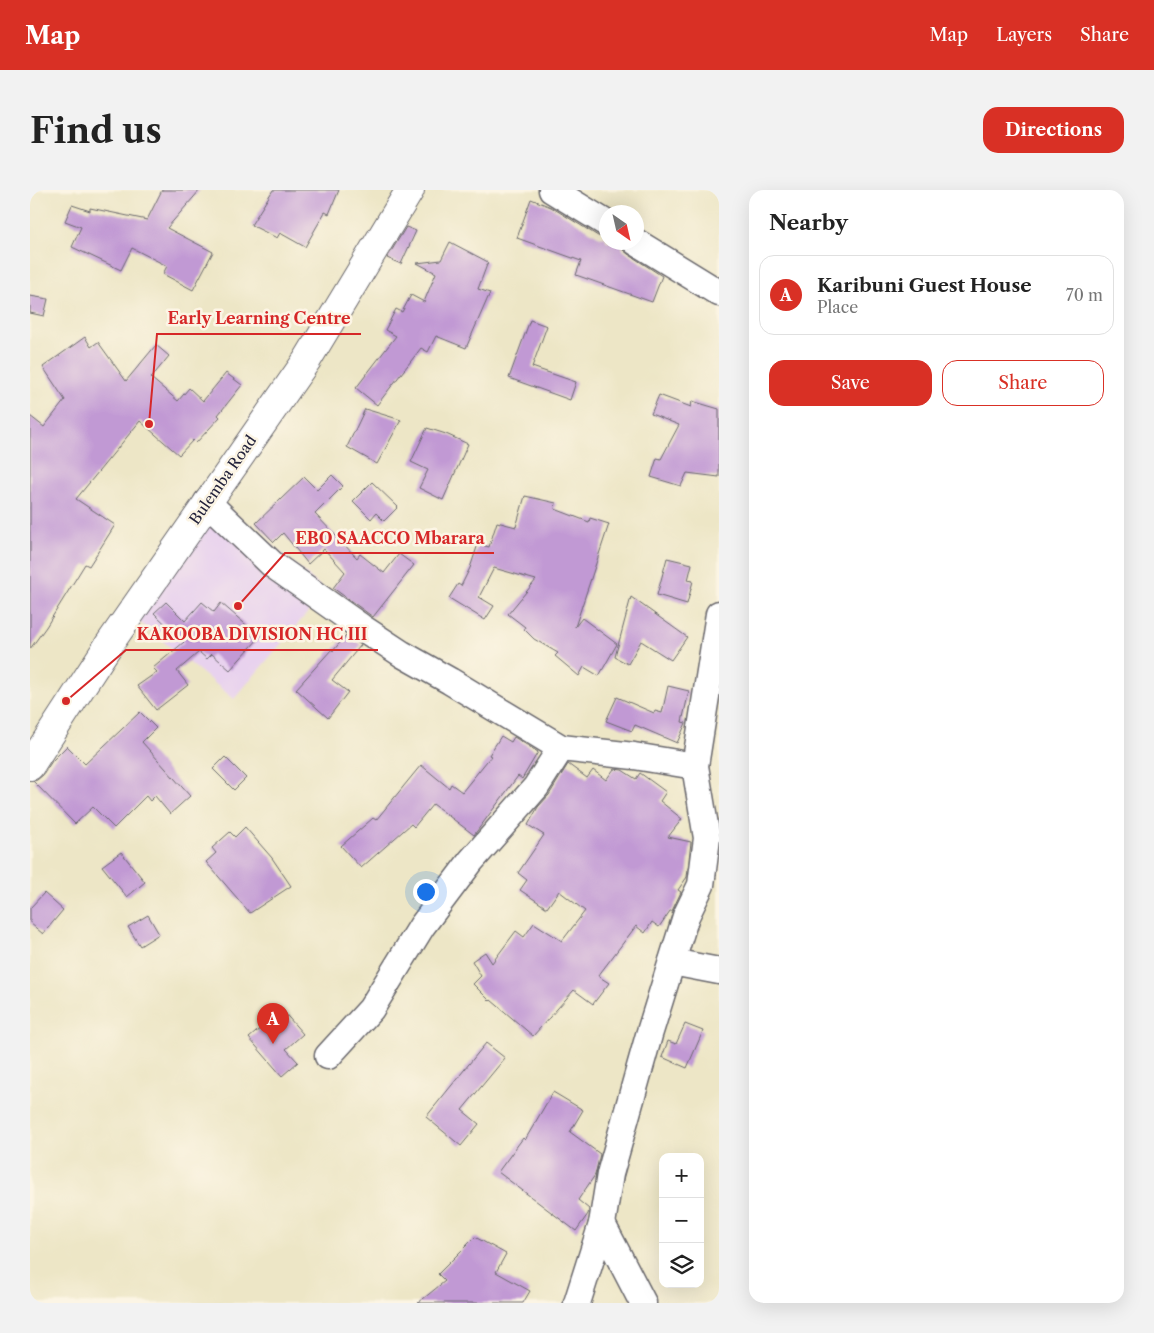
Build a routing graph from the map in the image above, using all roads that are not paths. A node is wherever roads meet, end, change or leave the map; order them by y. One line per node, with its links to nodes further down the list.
1 (410, 190): 6 (main road, Bulemba Road)
2 (552, 190): 3 (street)
3 (599, 220)
4 (644, 247): 5 (street)
5 (719, 293)
6 (207, 502): 8 (street); 9 (main road, Bulemba Road)
7 (719, 614): 10 (street)
8 (561, 748): 10 (street); 13 (street)
9 (30, 766)
10 (695, 766): 11 (street)
11 (672, 962): 12 (street); 14 (street)
12 (719, 971)
13 (328, 1056)
14 (602, 1224): 15 (street); 16 (street)
15 (577, 1303)
16 (643, 1303)

